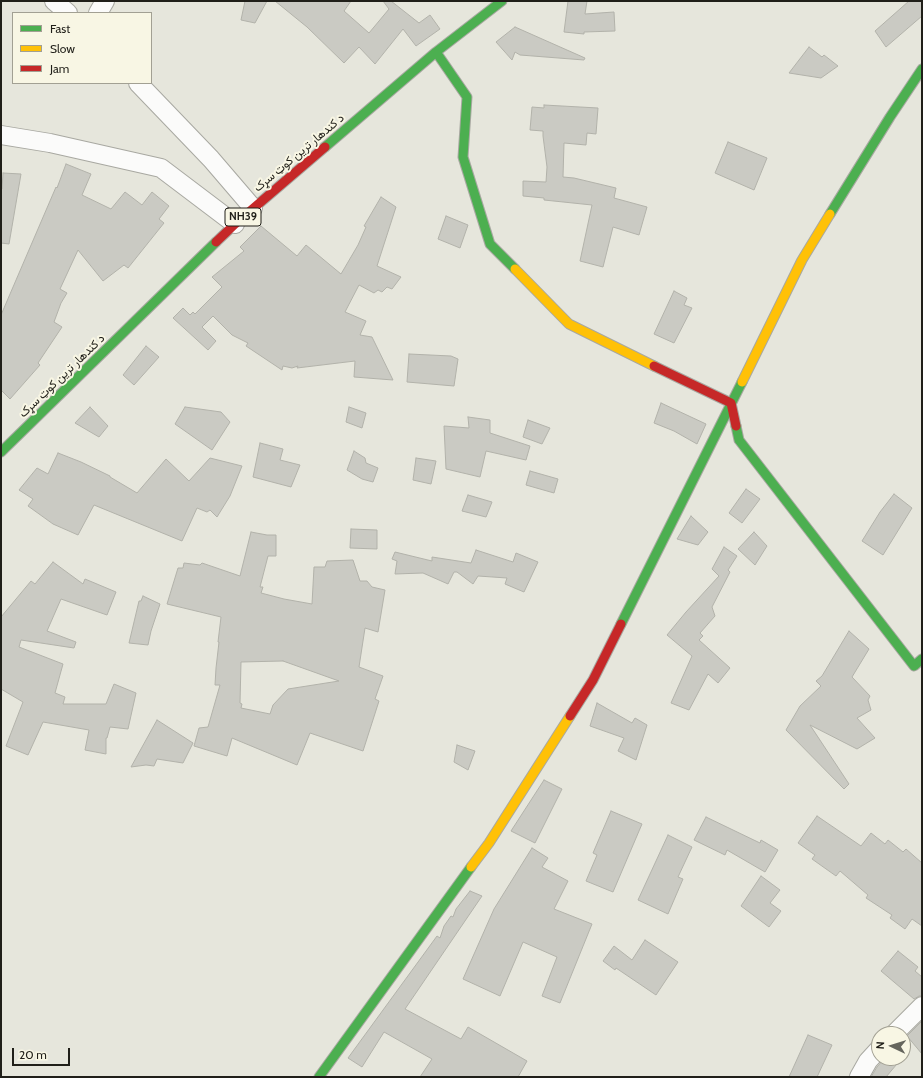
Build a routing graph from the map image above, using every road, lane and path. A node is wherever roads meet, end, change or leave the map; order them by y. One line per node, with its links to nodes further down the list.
1 (54, 1): 4 (street)
2 (105, 1): 5 (street)
3 (502, 1): 6 (street, د کندهار ترين کوټ سړک / NH39)
4 (67, 12)
5 (99, 12)
6 (436, 52): 10 (street, د کندهار ترين کوټ سړک / NH39); 12 (street)
7 (922, 69): 12 (street)
8 (139, 84): 10 (street)
9 (1, 135): 11 (street)
10 (254, 208): 11 (street, د کندهار ترين کوټ سړک / NH39)
11 (235, 224): 13 (street, د کندهار ترين کوټ سړک / NH39)
12 (731, 403): 14 (street); 18 (street)
13 (1, 452)
14 (922, 659)
15 (922, 1006): 16 (street)
16 (902, 1026)
17 (871, 1058): 19 (street)
18 (319, 1077)
19 (859, 1077)

